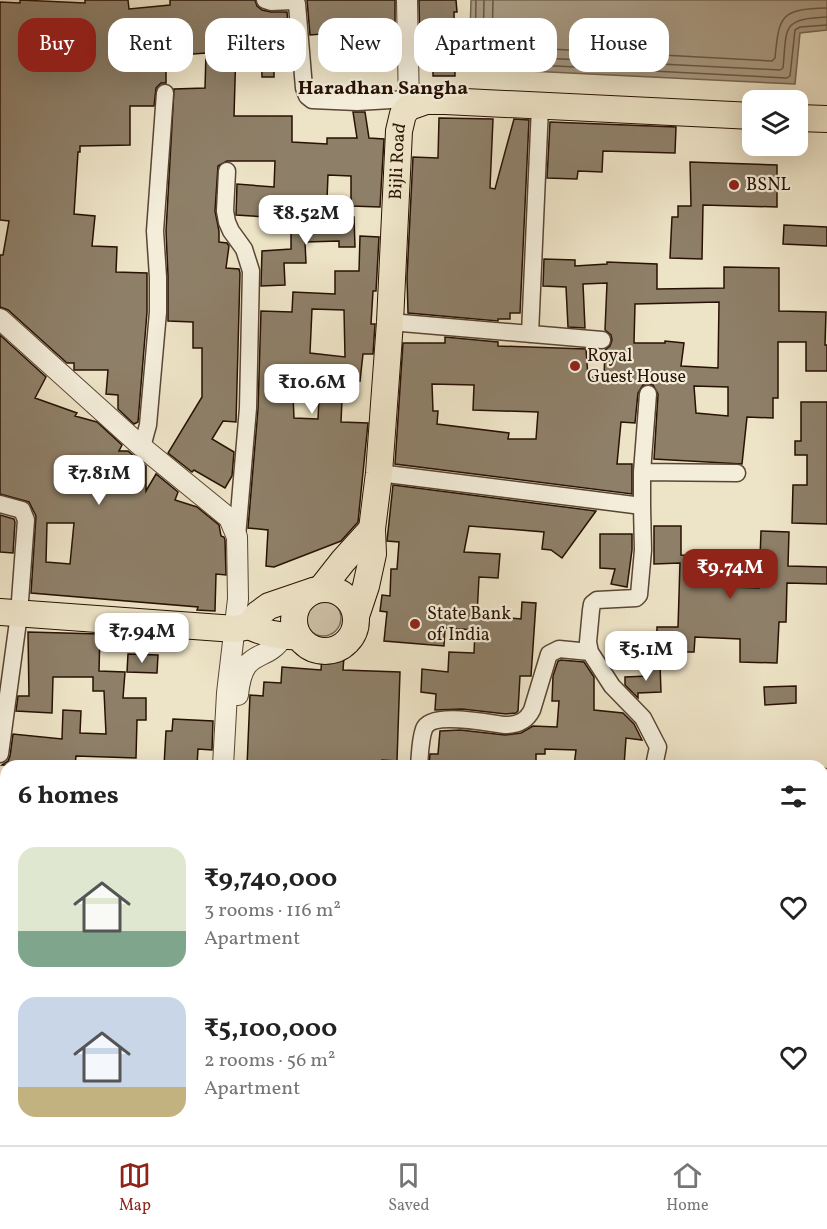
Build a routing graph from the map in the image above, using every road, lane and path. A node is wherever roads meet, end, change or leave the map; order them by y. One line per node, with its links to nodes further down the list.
1 (265, 0): 4 (street)
2 (407, 0): 4 (street)
3 (165, 93): 15 (street)
4 (409, 103): 5 (main road, Bijli Road); 11 (main road, Bijli Road)
5 (540, 107): 6 (main road, Bijli Road); 12 (street)
6 (742, 116)
7 (808, 118): 8 (main road)
8 (827, 119)
9 (227, 171): 22 (street)
10 (0, 319): 15 (street)
11 (390, 322): 12 (street); 16 (main road, Bijli Road)
12 (530, 334): 13 (street)
13 (602, 340)
14 (648, 394): 17 (street)
15 (142, 447): 22 (street)
16 (379, 472): 20 (street); 21 (main road, Bijli Road)
17 (642, 472): 18 (street); 20 (street)
18 (737, 473)
19 (0, 504): 24 (street)
20 (642, 506): 28 (street)
21 (372, 529): 23 (main road); 25 (main road, Bijli Road)
22 (237, 537): 26 (street)
23 (317, 590): 25 (main road); 26 (main road); 27 (main road)
24 (9, 613): 26 (main road); 29 (street)
25 (356, 616): 27 (main road)
26 (242, 628): 27 (main road); 30 (street)
27 (290, 636): 31 (street)
28 (591, 652): 32 (street); 33 (street)
29 (0, 754)
30 (223, 760)
31 (234, 760)
32 (420, 760)
33 (655, 760)

